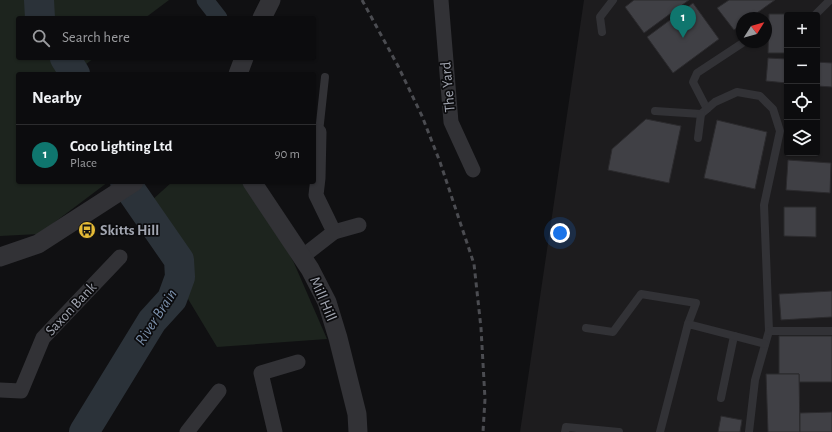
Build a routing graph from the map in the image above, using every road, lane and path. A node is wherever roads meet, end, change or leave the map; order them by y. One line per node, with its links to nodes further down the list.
1 (271, 0): 6 (street)
2 (441, 0): 16 (street, The Yard)
3 (613, 0): 7 (lane)
4 (830, 0): 5 (lane)
5 (818, 12)
6 (263, 16)
7 (602, 32)
8 (736, 47): 13 (lane)
9 (243, 60): 10 (street)
10 (239, 72)
11 (325, 77): 14 (lane)
12 (655, 111): 13 (lane)
13 (704, 112): 15 (lane); 26 (lane)
14 (319, 132): 20 (street)
15 (698, 138)
16 (473, 170)
17 (131, 184): 21 (street)
18 (253, 184): 23 (street, Mill Hill)
19 (359, 225): 20 (street)
20 (334, 232): 23 (street)
21 (0, 257)
22 (120, 257): 31 (street, Saxon Bank)
23 (302, 257): 36 (street, Mill Hill)
24 (688, 324): 25 (lane); 28 (lane); 39 (lane)
25 (586, 328)
26 (769, 331): 27 (lane); 29 (lane)
27 (832, 331)
28 (734, 336): 29 (lane); 33 (lane)
29 (765, 344): 40 (lane)
30 (298, 362): 35 (street)
31 (0, 390)
32 (219, 391): 34 (street)
33 (721, 398)
34 (187, 432)
35 (275, 432)
36 (358, 432)
37 (565, 432): 38 (lane)
38 (619, 432)
39 (660, 432)
40 (749, 432)

